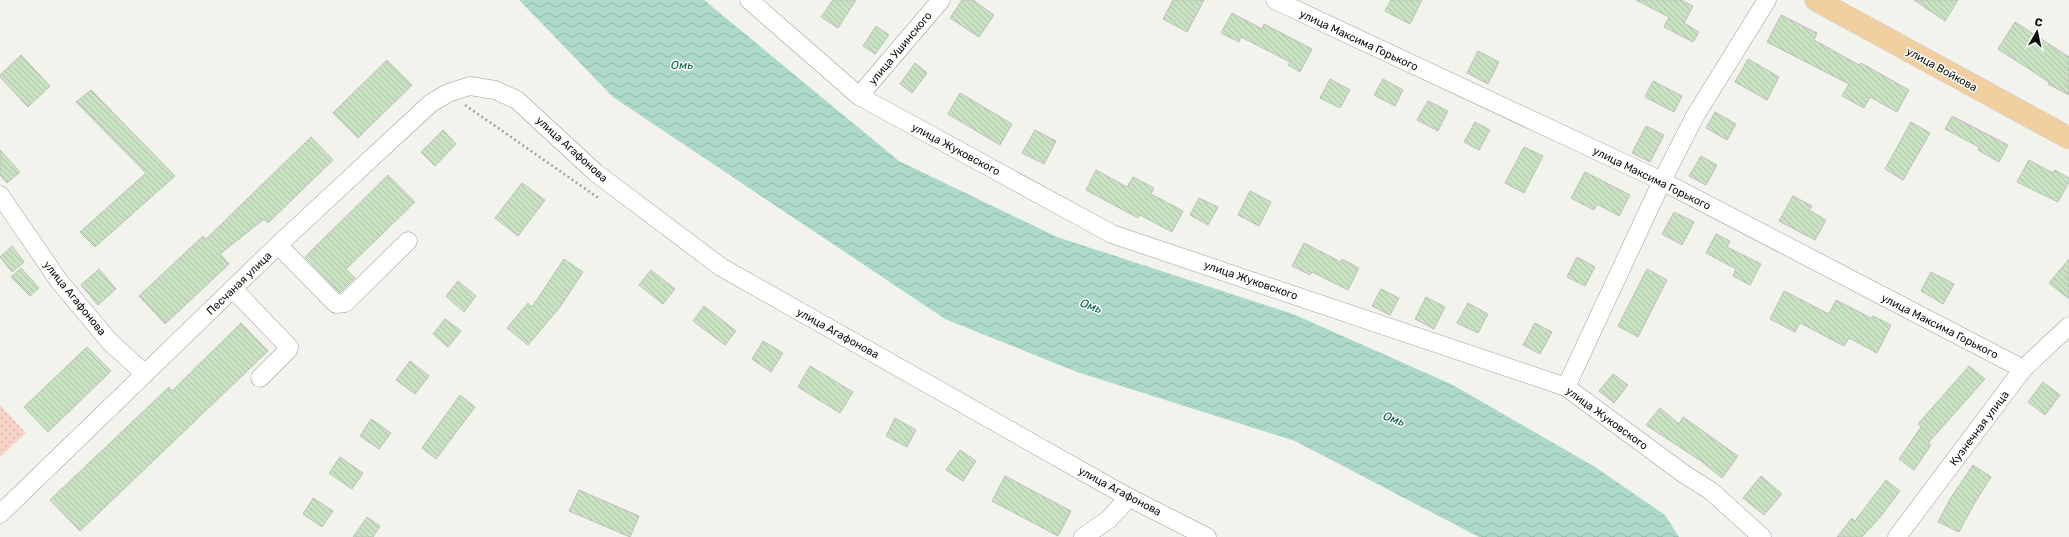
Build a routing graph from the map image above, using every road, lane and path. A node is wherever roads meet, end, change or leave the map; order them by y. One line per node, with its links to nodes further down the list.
1 (749, 0): 7 (street, улица Жуковского)
2 (941, 0): 7 (street, улица Ушинского)
3 (1275, 0): 9 (street, улица Максима Горького)
4 (1767, 0): 9 (street)
5 (1816, 0): 8 (main road, улица Войкова)
6 (495, 90): 12 (street, Песчаная улица); 19 (street, улица Агафонова)
7 (859, 96): 18 (street, улица Жуковского)
8 (2069, 138)
9 (1662, 182): 15 (street, улица Максима Горького); 18 (street)
10 (0, 195): 16 (street, улица Агафонова)
11 (408, 241): 12 (street)
12 (278, 245): 13 (street, Песчаная улица)
13 (233, 288): 16 (street, Песчаная улица); 17 (street)
14 (2069, 326): 15 (street, Кузнечная улица)
15 (2023, 369): 25 (street, Кузнечная улица)
16 (145, 374): 20 (street, Песчаная улица)
17 (260, 378)
18 (1566, 387): 24 (street, улица Жуковского)
19 (1124, 500): 21 (street); 22 (street); 23 (street, улица Агафонова)
20 (0, 514)
21 (1083, 537)
22 (1107, 537)
23 (1207, 537)
24 (1762, 537)
25 (1897, 537)

